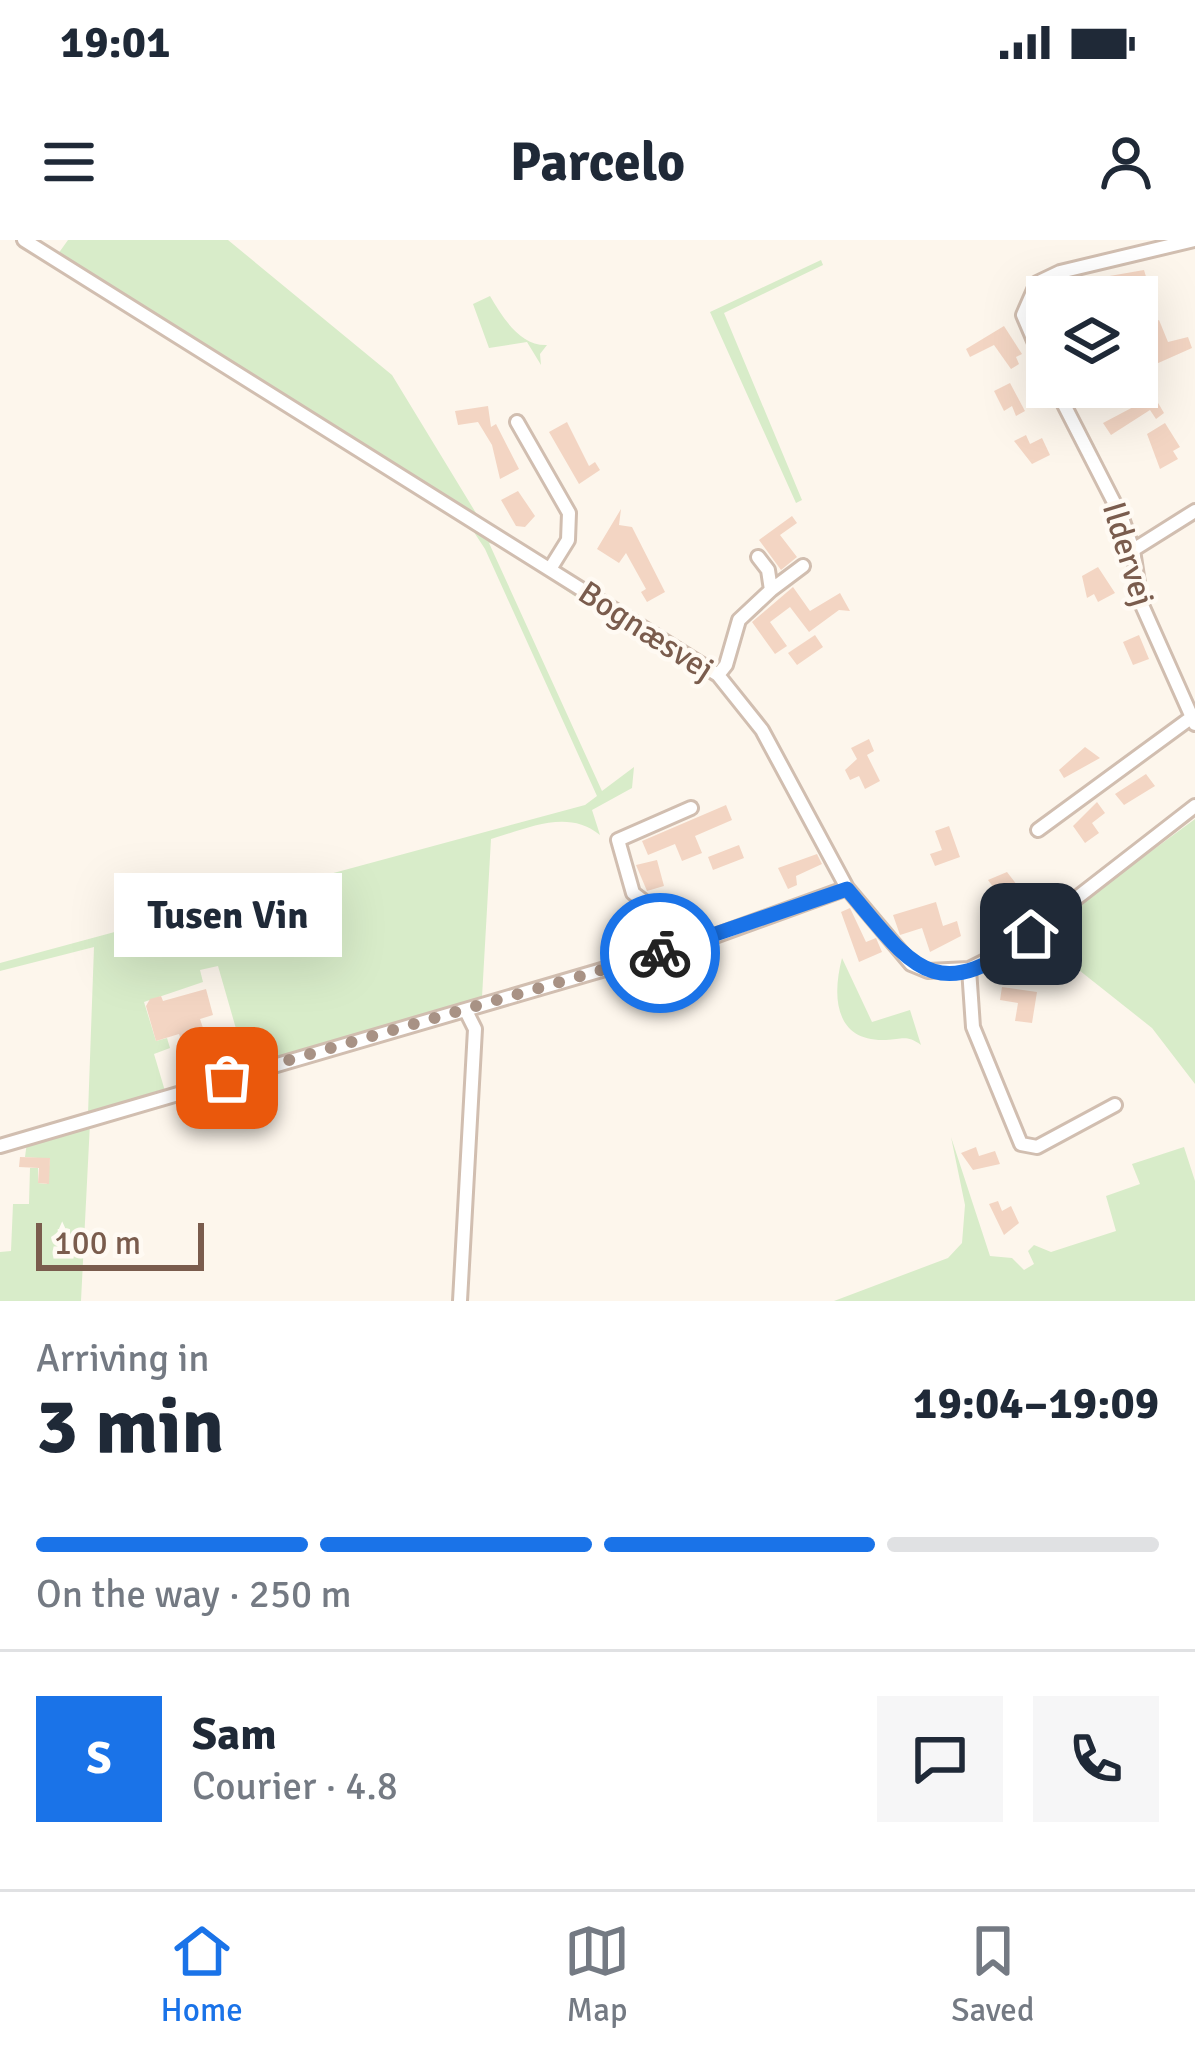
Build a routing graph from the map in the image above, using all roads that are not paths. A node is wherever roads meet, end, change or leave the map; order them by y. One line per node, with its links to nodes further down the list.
1 (24, 240): 10 (street, Bognæsvej)
2 (1194, 240): 3 (street)
3 (1052, 276)
4 (1065, 408): 7 (street, Ildervej)
5 (517, 422): 10 (street)
6 (1195, 511): 7 (street)
7 (1133, 550): 13 (street, Ildervej)
8 (758, 556): 11 (street)
9 (803, 566): 11 (street)
10 (550, 569): 12 (street, Bognæsvej)
11 (771, 590): 12 (street)
12 (718, 675): 17 (street, Bognæsvej)
13 (1193, 721): 16 (street)
14 (1195, 806): 19 (street)
15 (691, 808): 18 (street)
16 (1038, 830)
17 (847, 889): 18 (street); 19 (street, Bognæsvej)
18 (668, 951): 20 (street)
19 (969, 969): 21 (street)
20 (466, 1011): 22 (street); 23 (street)
21 (1115, 1105)
22 (0, 1146)
23 (460, 1301)

